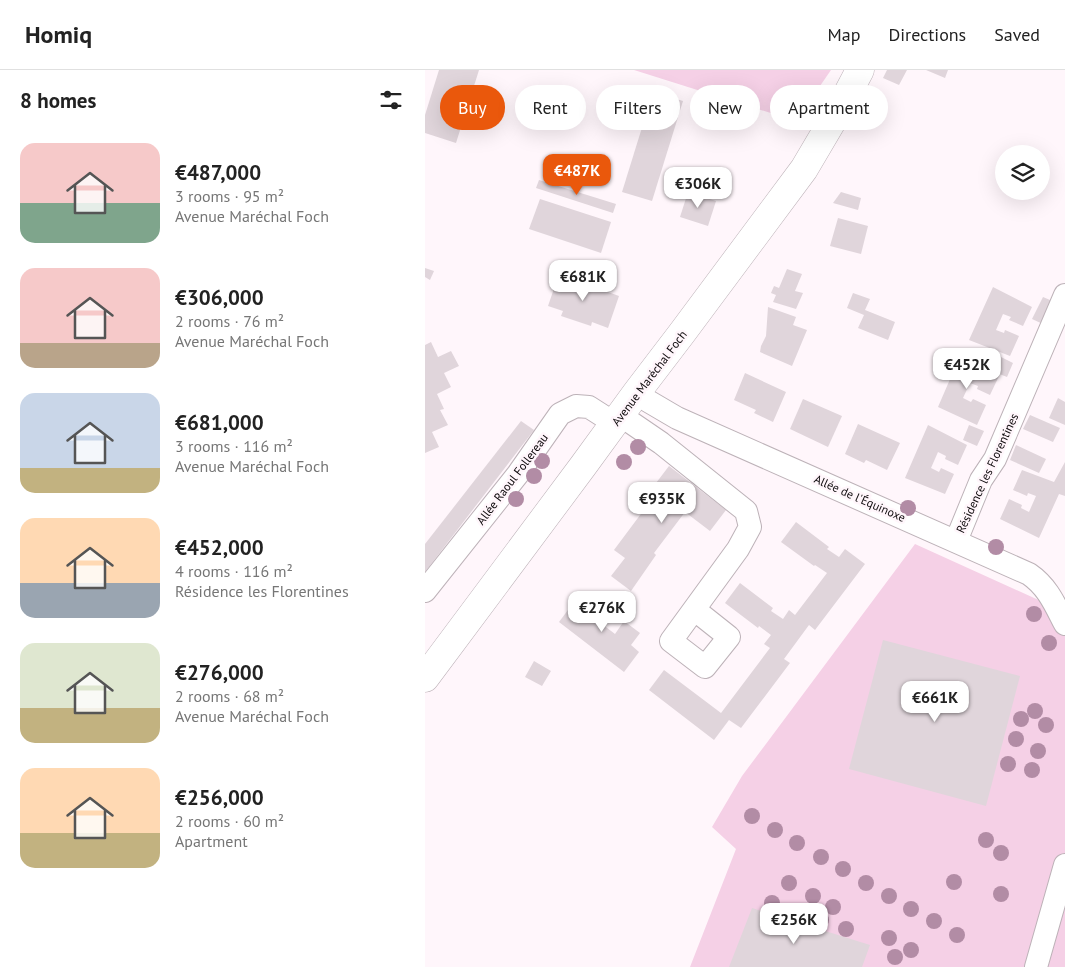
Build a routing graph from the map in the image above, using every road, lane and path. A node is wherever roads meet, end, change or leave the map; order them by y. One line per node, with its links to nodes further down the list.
1 (860, 70): 3 (main road, Avenue Maréchal Foch)
2 (1065, 295): 5 (street, Résidence les Florentines)
3 (637, 392): 4 (main road, Avenue Maréchal Foch); 5 (street, Allée de l'Équinoxe)
4 (617, 419): 6 (street, Allée Raoul Follereau); 7 (street, Allée Raoul Follereau); 9 (main road, Avenue Maréchal Foch)
5 (956, 541): 8 (street, Allée de l'Équinoxe)
6 (425, 591)
7 (695, 610)
8 (1065, 624)
9 (425, 678)
10 (1065, 865): 11 (street)
11 (1036, 967)

